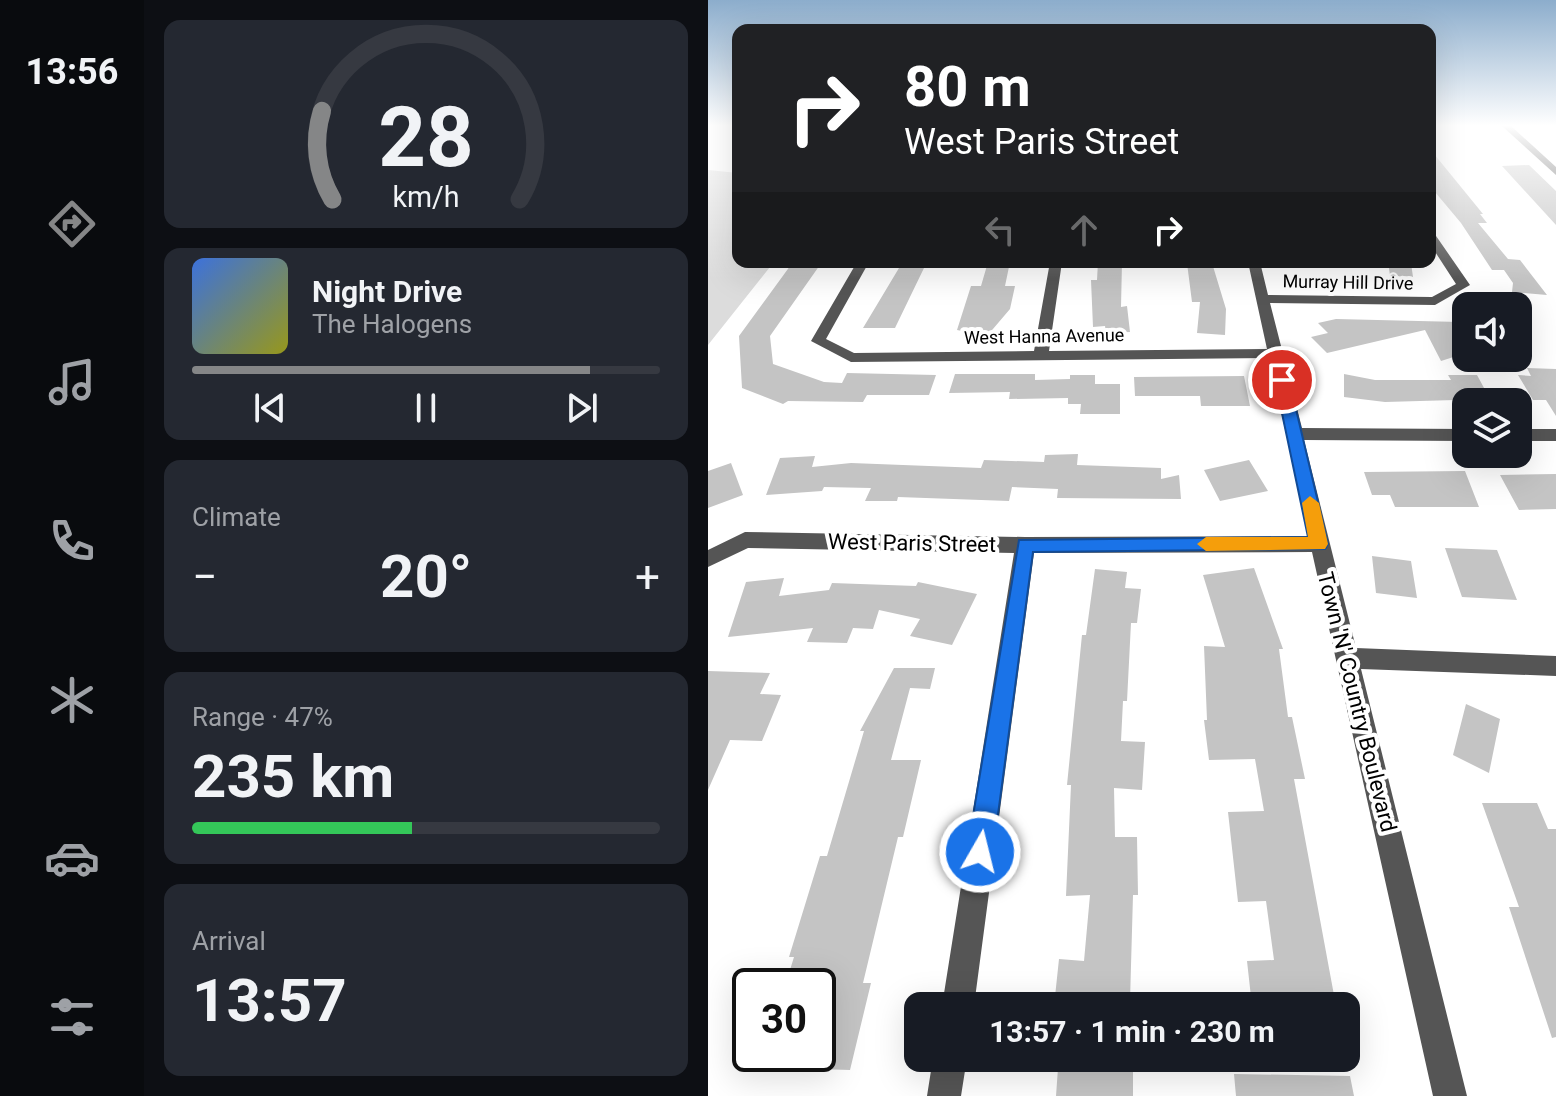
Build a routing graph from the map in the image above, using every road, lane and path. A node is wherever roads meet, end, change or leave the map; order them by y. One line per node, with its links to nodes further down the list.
1 (1436, 244): 5 (street, Murray Hill Drive)
2 (860, 268): 7 (street, West Hanna Avenue)
3 (1055, 268): 7 (street)
4 (1256, 268): 5 (street, Town 'N' Country Boulevard)
5 (1264, 299): 6 (street, Town 'N' Country Boulevard)
6 (1275, 353): 7 (street, West Hanna Avenue); 8 (street, Town 'N' Country Boulevard)
7 (1041, 357)
8 (1296, 434): 9 (street); 12 (street, Town 'N' Country Boulevard)
9 (1452, 435)
10 (1532, 435): 11 (street)
11 (1556, 435)
12 (1319, 544): 13 (street, West Paris Street); 15 (street, Town 'N' Country Boulevard)
13 (1025, 545): 14 (street, West Paris Street); 17 (street)
14 (708, 559)
15 (1348, 658): 16 (street); 20 (street, Town 'N' Country Boulevard)
16 (1556, 666)
17 (960, 992)
18 (948, 1072): 19 (street)
19 (944, 1096)
20 (1450, 1096)

